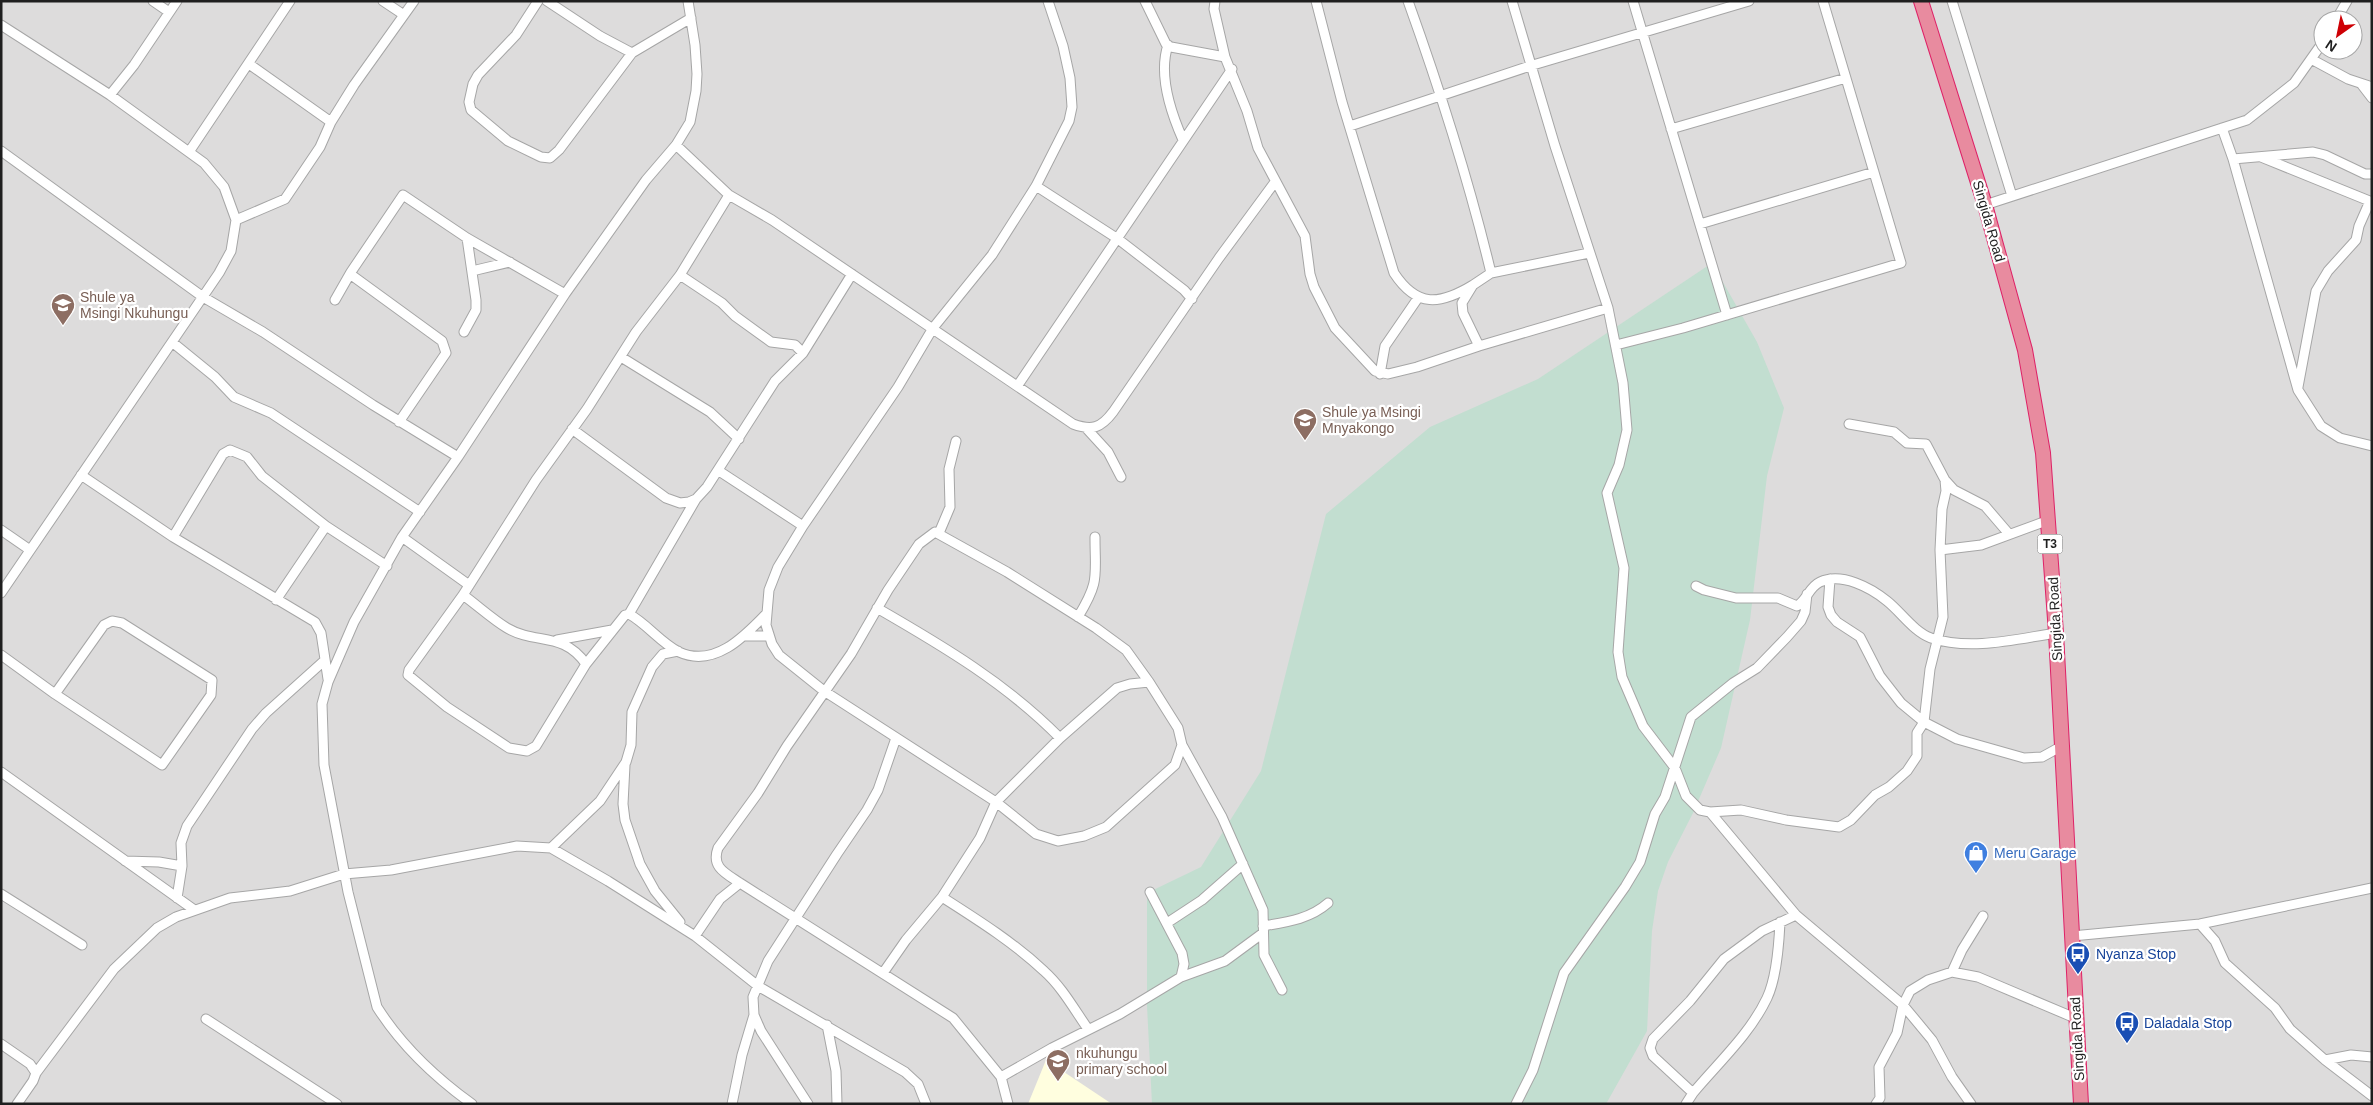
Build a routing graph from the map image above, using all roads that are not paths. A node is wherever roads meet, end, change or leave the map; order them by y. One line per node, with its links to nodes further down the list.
1 (152, 1): 20 (street)
2 (177, 1): 20 (street)
3 (290, 1): 30 (street)
4 (383, 1): 21 (street)
5 (414, 1): 21 (street)
6 (538, 1): 26 (street)
7 (547, 1): 26 (street)
8 (688, 1): 22 (street)
9 (1048, 1): 52 (street)
10 (1144, 1): 25 (street)
11 (1215, 1): 28 (street)
12 (1316, 1): 40 (street)
13 (1408, 1): 37 (street)
14 (1512, 1): 31 (street)
15 (1633, 1): 24 (street)
16 (1749, 1): 24 (street)
17 (1822, 1): 33 (street)
18 (1921, 1): 56 (highway, Singida Road / T3)
19 (1952, 1): 54 (street)
20 (169, 12): 36 (street)
21 (404, 15): 39 (street)
22 (691, 18): 26 (street); 44 (street)
23 (1, 25): 36 (street)
24 (1643, 32): 31 (street); 42 (street)
25 (1168, 45): 28 (street); 43 (street)
26 (632, 53)
27 (2313, 56): 29 (street)
28 (1225, 57): 32 (street)
29 (2311, 59): 34 (street); 41 (street)
30 (248, 64): 39 (street); 46 (street)
31 (1533, 65): 37 (street); 61 (street)
32 (1232, 69): 43 (street); 51 (street)
33 (1846, 78): 42 (street); 49 (street)
34 (2362, 85): 35 (street); 38 (street)
35 (2372, 87)
36 (110, 95): 46 (street)
37 (1441, 97): 40 (street); 64 (street)
38 (2372, 98)
39 (332, 122): 57 (street)
40 (1350, 126): 71 (street)
41 (2222, 128): 48 (street); 54 (street)
42 (1671, 129): 58 (street)
43 (1183, 140): 60 (street)
44 (676, 145): 53 (street); 69 (street)
45 (1, 152): 70 (street)
46 (190, 152): 57 (street)
47 (2259, 156): 48 (street); 50 (street); 55 (street)
48 (2233, 159): 85 (street)
49 (1874, 172): 58 (street); 75 (street)
50 (2372, 174)
51 (1275, 182): 72 (street); 83 (street)
52 (1036, 186): 60 (street); 76 (street)
53 (729, 195): 66 (street); 67 (street)
54 (2012, 196): 56 (street)
55 (2371, 201): 85 (street)
56 (1985, 205): 100 (highway, Singida Road / T3)
57 (236, 220): 70 (street)
58 (1700, 224): 75 (street)
59 (467, 238): 62 (street); 63 (street); 65 (street)
60 (1118, 239): 72 (street); 84 (street)
61 (1590, 253): 64 (street); 74 (street)
62 (510, 262): 63 (street); 69 (street)
63 (472, 271): 77 (street)
64 (1491, 273): 68 (street)
65 (350, 274): 73 (street); 86 (street)
66 (852, 274): 76 (street); 81 (street)
67 (680, 275): 81 (street); 82 (street)
68 (1473, 285): 71 (street); 80 (street)
69 (565, 294): 93 (street)
70 (203, 297): 78 (street); 86 (street)
71 (1418, 298): 83 (street)
72 (1192, 299): 89 (street)
73 (336, 300)
74 (1608, 308): 79 (street); 80 (street)
75 (1727, 315): 79 (street)
76 (933, 328): 84 (street); 102 (street)
77 (464, 332)
78 (172, 342): 95 (street); 99 (street)
79 (1616, 345): 143 (street)
80 (1478, 346): 83 (street)
81 (803, 353): 90 (street)
82 (621, 357): 88 (street); 90 (street)
83 (1380, 374)
84 (1018, 385): 89 (street)
85 (2298, 390): 92 (street)
86 (400, 422): 93 (street)
87 (1849, 424): 97 (street)
88 (572, 429): 98 (street); 113 (street)
89 (1087, 429): 96 (street)
90 (739, 439): 94 (street)
91 (956, 441): 104 (street)
92 (2372, 446)
93 (458, 457): 99 (street)
94 (719, 471): 98 (street); 102 (street)
95 (81, 476): 106 (street); 109 (street)
96 (1121, 477)
97 (1945, 480): 105 (street); 110 (street)
98 (696, 499): 120 (street)
99 (420, 512): 107 (street)
100 (2049, 520): 105 (street); 124 (highway, Singida Road / T3)
101 (326, 526): 106 (street); 111 (street); 118 (street)
102 (803, 526): 121 (street)
103 (1, 530): 109 (street)
104 (939, 533): 119 (street); 122 (street)
105 (2009, 534): 110 (street)
106 (173, 537): 118 (street)
107 (402, 537): 111 (street); 113 (street)
108 (1095, 537): 122 (street)
109 (30, 550): 115 (street)
110 (1940, 550): 128 (street)
111 (387, 566): 133 (street)
112 (1830, 579): 116 (street); 128 (street); 137 (street)
113 (469, 585): 117 (street)
114 (1696, 586): 116 (street)
115 (1, 593)
116 (1806, 594): 143 (street)
117 (463, 595): 127 (street); 132 (street)
118 (276, 600): 131 (street)
119 (877, 608): 135 (street); 139 (street)
120 (630, 614): 123 (street); 129 (street)
121 (766, 614): 125 (street); 126 (street)
122 (1078, 617): 134 (street)
123 (612, 630): 127 (street); 132 (street)
124 (2056, 633): 128 (street); 141 (highway, Singida Road / T3)
125 (745, 636): 126 (street); 129 (street)
126 (769, 636): 135 (street)
127 (557, 640): 132 (street)
128 (1939, 640): 137 (street)
129 (678, 651): 142 (street)
130 (1, 655): 136 (street)
131 (326, 660): 133 (street); 150 (street)
132 (586, 664)
133 (328, 682): 151 (street)
134 (1149, 682): 139 (street); 140 (street)
135 (824, 691): 138 (street); 152 (street)
136 (55, 694): 136 (street)
137 (1924, 722): 141 (street); 146 (street)
138 (896, 738): 145 (street); 162 (street)
139 (1060, 738): 145 (street)
140 (1182, 745): 145 (street); 149 (street)
141 (2062, 746): 169 (highway, Singida Road / T3)
142 (626, 762): 147 (street); 166 (street)
143 (1675, 768): 146 (street); 197 (street)
144 (1, 773): 148 (street)
145 (996, 802): 156 (street)
146 (1710, 812): 160 (street)
147 (551, 848): 151 (street); 166 (street)
148 (125, 861): 150 (street); 157 (street)
149 (1243, 864): 164 (street); 167 (street)
150 (182, 866): 157 (street)
151 (344, 874): 159 (street); 191 (street)
152 (740, 883): 162 (street); 168 (street)
153 (2372, 888): 165 (street)
154 (1150, 892): 164 (street)
155 (1, 894): 170 (street)
156 (942, 897): 172 (street); 181 (street)
157 (177, 898): 159 (street)
158 (1328, 903): 167 (street)
159 (193, 909): 185 (street)
160 (1796, 915): 163 (street); 176 (street)
161 (1984, 916): 171 (street)
162 (797, 918): 172 (street); 174 (street)
163 (1780, 922): 187 (street); 187 (street)
164 (1167, 923): 173 (street)
165 (2200, 924): 169 (street); 184 (street)
166 (686, 930): 168 (street)
167 (1263, 930): 173 (street); 175 (street)
168 (695, 936): 174 (street)
169 (2072, 936): 178 (highway, Singida Road / T3)
170 (82, 945)
171 (1952, 972): 176 (street); 178 (street)
172 (883, 974): 186 (street)
173 (1181, 977): 181 (street)
174 (758, 986): 177 (street); 180 (street)
175 (1282, 990)
176 (1903, 1005): 199 (street); 200 (street)
177 (754, 1015): 192 (street); 193 (street)
178 (2075, 1018): 201 (highway, Singida Road / T3)
179 (206, 1019): 190 (street)
180 (827, 1025): 194 (street); 195 (street)
181 (1088, 1029): 186 (street)
182 (1, 1044): 185 (street)
183 (2372, 1057): 184 (street)
184 (2325, 1060): 188 (street)
185 (36, 1073): 189 (street)
186 (1001, 1077): 196 (street)
187 (1693, 1093): 198 (street)
188 (2372, 1096)
189 (17, 1104)
190 (337, 1104)
191 (472, 1104)
192 (732, 1104)
193 (808, 1104)
194 (836, 1104)
195 (926, 1104)
196 (1008, 1104)
197 (1516, 1104)
198 (1686, 1104)
199 (1876, 1104)
200 (1971, 1104)
201 (2081, 1104)

